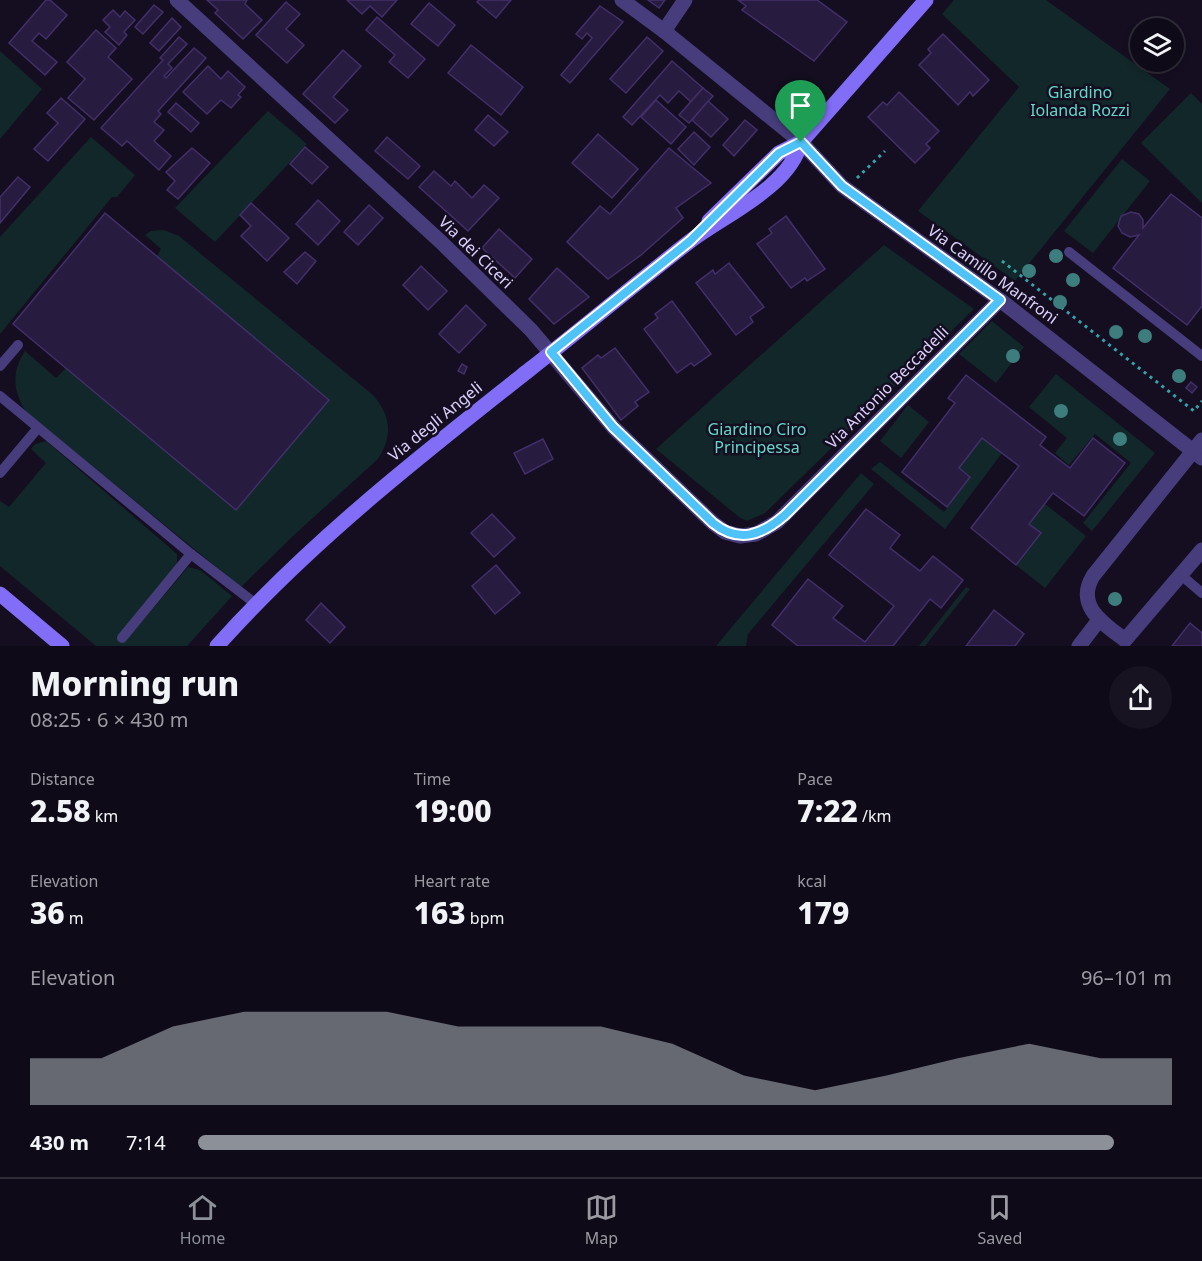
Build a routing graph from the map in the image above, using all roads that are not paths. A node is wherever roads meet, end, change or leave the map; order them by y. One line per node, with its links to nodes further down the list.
1 (177, 0): 10 (street, Via dei Ciceri)
2 (622, 0): 5 (street, Via Camillo Manfroni)
3 (685, 0): 5 (street)
4 (926, 0): 6 (street, Via degli Angeli)
5 (664, 31): 6 (street, Via Camillo Manfroni)
6 (801, 142): 8 (street, Via Camillo Manfroni); 10 (street, Via degli Angeli)
7 (1069, 252): 11 (lane)
8 (1000, 300): 15 (street, Via Camillo Manfroni); 17 (street, Via Antonio Beccadelli)
9 (18, 345): 12 (lane)
10 (551, 352): 17 (street, Via dei Ciceri); 23 (street, Via degli Angeli)
11 (1202, 356)
12 (0, 366)
13 (0, 396): 14 (lane)
14 (37, 429): 16 (lane); 19 (lane)
15 (1199, 449): 24 (street)
16 (0, 474)
17 (740, 536)
18 (1202, 550): 20 (street)
19 (191, 554): 23 (lane); 25 (lane)
20 (1181, 575): 21 (lane); 26 (street)
21 (1202, 593)
22 (0, 594): 28 (street)
23 (256, 604): 29 (street, Via degli Angeli)
24 (1099, 620): 26 (street); 27 (street)
25 (122, 638)
26 (1129, 643)
27 (1080, 645)
28 (62, 646)
29 (217, 646)

